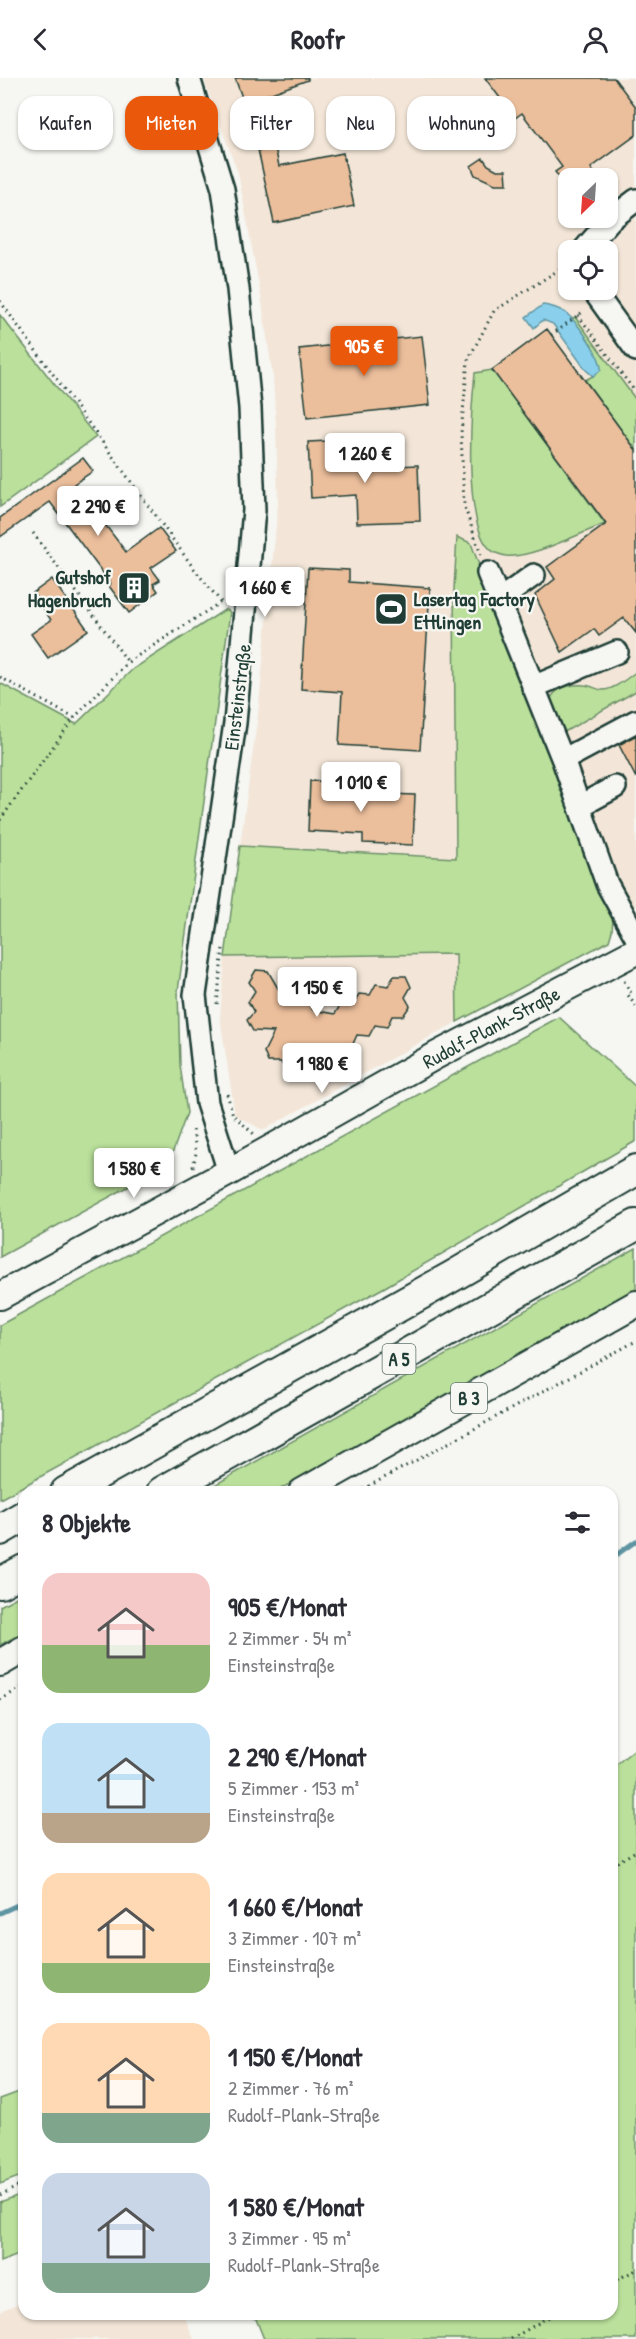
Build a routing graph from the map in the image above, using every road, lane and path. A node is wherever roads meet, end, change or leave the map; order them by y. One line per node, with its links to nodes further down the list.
1 (189, 78): 15 (street, Einsteinstraße)
2 (636, 200): 3 (street)
3 (593, 240)
4 (558, 270): 11 (path)
5 (600, 300): 8 (street)
6 (0, 301): 14 (path)
7 (551, 335): 9 (path)
8 (636, 350)
9 (636, 393)
10 (33, 533): 17 (path)
11 (488, 573): 13 (street)
12 (534, 575): 13 (street)
13 (498, 601): 19 (street)
14 (221, 602): 15 (path); 17 (path)
15 (247, 602): 31 (street, Einsteinstraße)
16 (617, 652): 19 (street)
17 (128, 662): 20 (path)
18 (0, 677): 20 (path)
19 (533, 687): 22 (street)
20 (74, 718): 25 (path)
21 (636, 721): 22 (street)
22 (563, 760): 24 (street)
23 (615, 787): 24 (street)
24 (580, 806): 26 (street)
25 (0, 820)
26 (636, 937)
27 (636, 951): 31 (main road, Rudolf-Plank-Straße)
28 (622, 979): 29 (path)
29 (636, 1007)
30 (636, 1170): 36 (highway, A 5)
31 (229, 1172): 33 (main road, Rudolf-Plank-Straße)
32 (636, 1225): 37 (highway, A 5)
33 (0, 1296)
34 (636, 1304): 38 (main road, B 3)
35 (636, 1341): 39 (path)
36 (77, 1486)
37 (173, 1486)
38 (313, 1486)
39 (369, 1486)
40 (18, 1520): 41 (highway)
41 (0, 1530)
42 (18, 1573): 43 (highway)
43 (0, 1583)
44 (18, 1652): 45 (main road)
45 (0, 1663)
46 (18, 1690): 47 (path)
47 (0, 1700)
48 (636, 1851): 49 (path)
49 (618, 1862)
50 (18, 2187): 51 (path)
51 (0, 2195)
52 (636, 2270): 53 (path)
53 (618, 2279)
54 (544, 2320): 55 (path)
55 (511, 2339)

